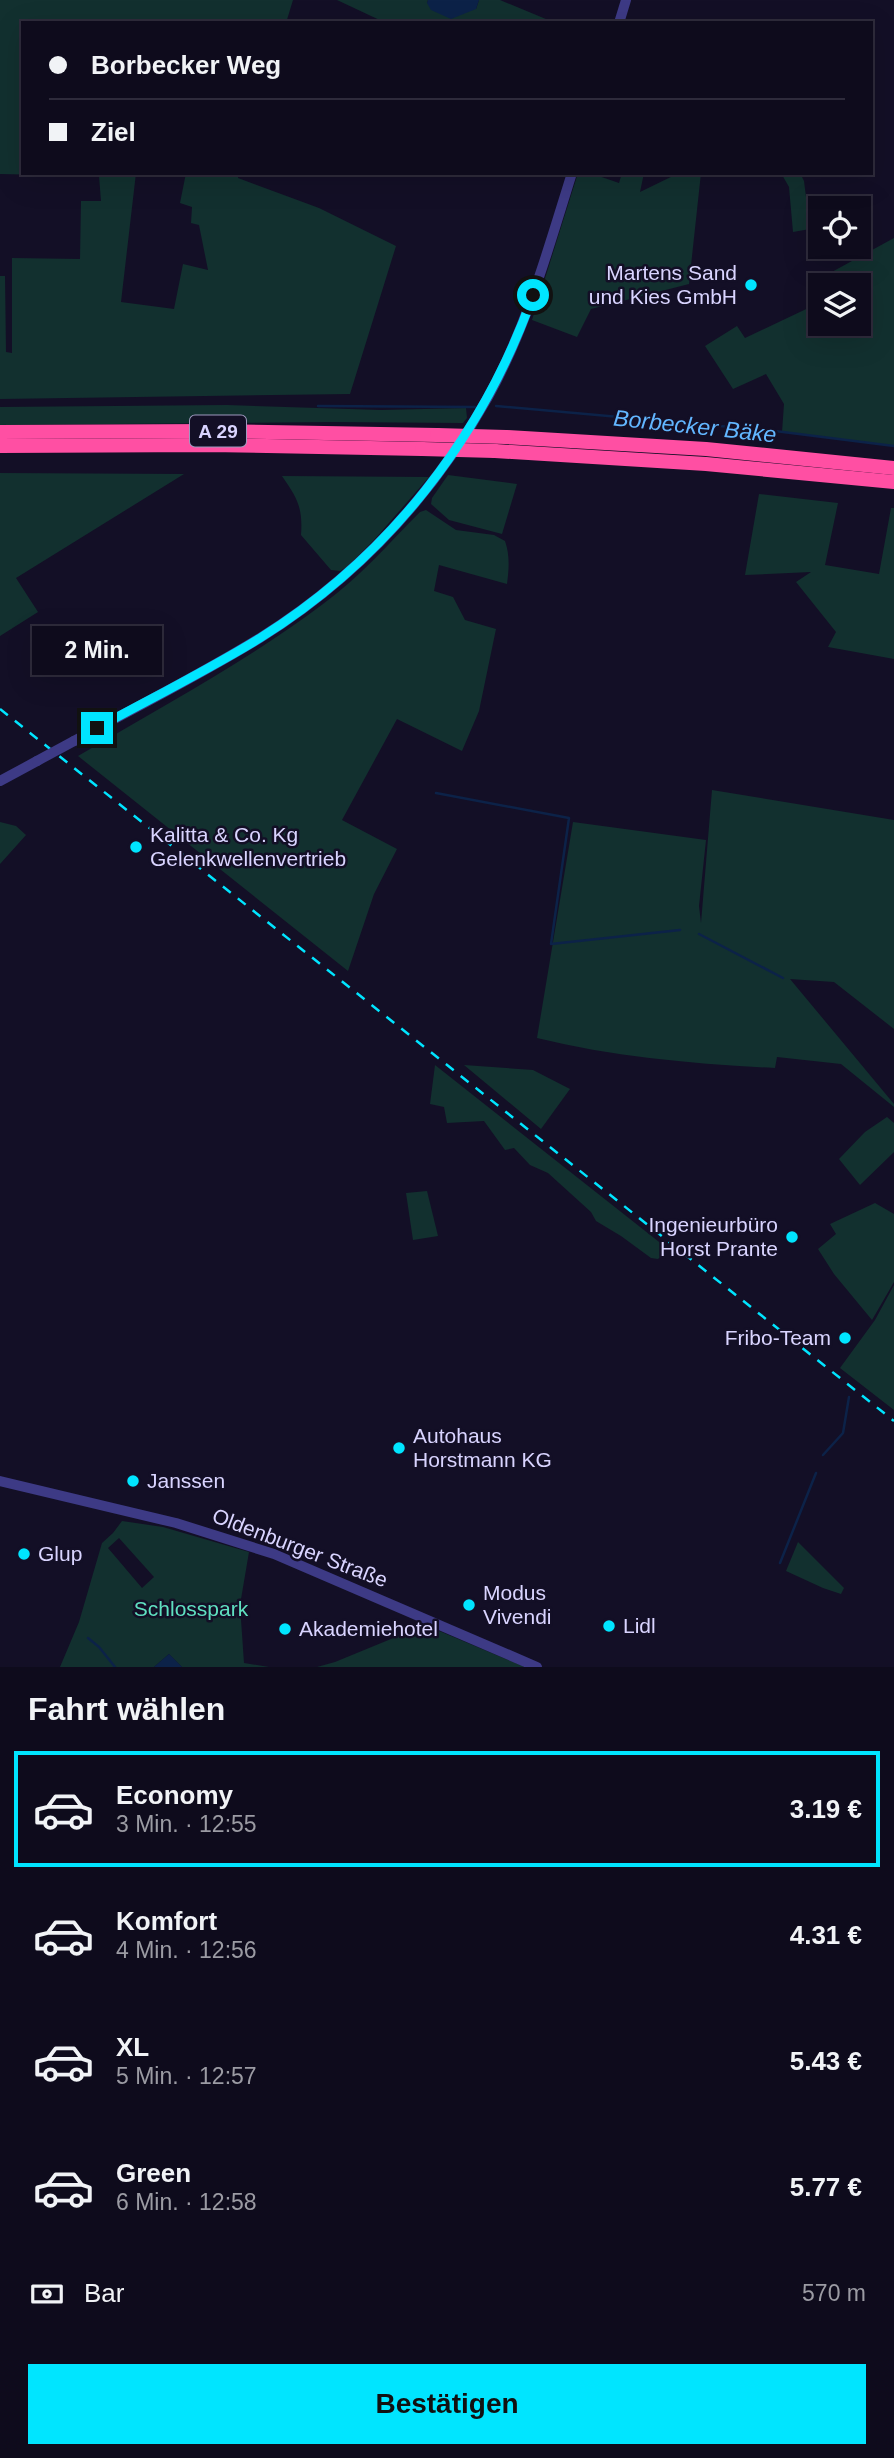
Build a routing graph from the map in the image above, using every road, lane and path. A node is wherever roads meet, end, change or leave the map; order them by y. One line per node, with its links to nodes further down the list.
1 (626, 0): 2 (street)
2 (620, 21)
3 (571, 175): 8 (street, bridge)
4 (0, 432): 6 (highway, A 29, bridge)
5 (0, 446): 7 (highway, A 29, bridge)
6 (894, 468)
7 (894, 482)
8 (0, 781)
9 (0, 1481): 10 (street, Oldenburger Straße)
10 (537, 1667)

